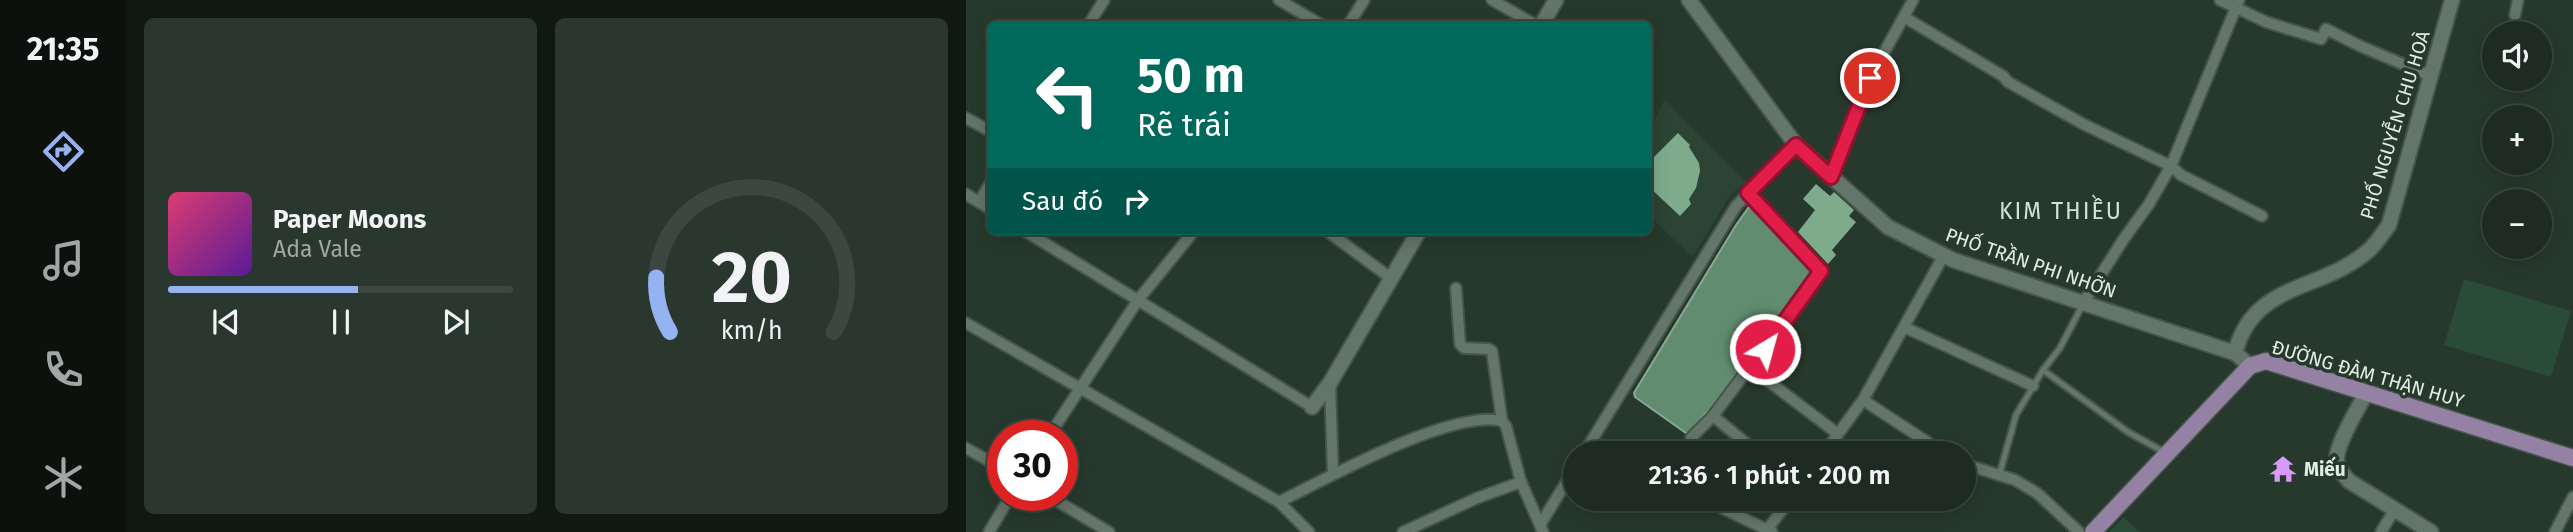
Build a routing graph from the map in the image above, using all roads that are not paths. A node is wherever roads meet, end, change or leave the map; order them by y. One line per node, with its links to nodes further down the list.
1 (1104, 0): 14 (street)
2 (1279, 0): 15 (street)
3 (1364, 0): 16 (street)
4 (1492, 0): 17 (street)
5 (1556, 0): 18 (street)
6 (1689, 0): 22 (street, PHỐ TRẦN PHI NHỠN)
7 (1913, 0): 13 (street)
8 (2220, 0): 11 (street)
9 (2452, 0): 19 (street, PHỐ NGUYỄN CHU HOÀ)
10 (2518, 0): 12 (street)
11 (2238, 3): 19 (street); 23 (street)
12 (2515, 15)
13 (1904, 17): 23 (street); 24 (street)
14 (1091, 21)
15 (1315, 21)
16 (1351, 21)
17 (1529, 21)
18 (1544, 21)
19 (2431, 76): 42 (street, PHỐ NGUYỄN CHU HOÀ)
20 (966, 118): 21 (street)
21 (987, 129)
22 (1796, 145): 24 (street, PHỐ TRẦN PHI NHỠN); 26 (street)
23 (2171, 166): 30 (street); 39 (street)
24 (1831, 177): 35 (street, PHỐ TRẦN PHI NHỠN)
25 (987, 189): 28 (street)
26 (1748, 193): 44 (street); 57 (street)
27 (966, 194): 28 (street)
28 (979, 202): 29 (street)
29 (987, 207)
30 (2262, 216)
31 (1032, 235): 38 (street)
32 (1191, 235): 38 (street)
33 (1332, 235): 36 (street)
34 (1417, 235): 36 (street)
35 (1944, 255): 39 (street, PHỐ TRẦN PHI NHỠN); 41 (street)
36 (1392, 279): 46 (street)
37 (1456, 288): 54 (street)
38 (1138, 300): 48 (street); 51 (street)
39 (2083, 303): 42 (street, PHỐ TRẦN PHI NHỠN); 45 (lane)
40 (966, 323): 48 (street)
41 (1904, 327): 47 (street); 50 (street)
42 (2235, 353): 43 (street, PHỐ TRẦN PHI NHỠN)
43 (2250, 366): 49 (main road, ĐƯỜNG ĐÀM THẬN HUY); 62 (main road, ĐƯỜNG ĐÀM THẬN HUY)
44 (1751, 368): 52 (street); 55 (street)
45 (2043, 370): 47 (lane); 62 (lane)
46 (1330, 383): 51 (street); 66 (street)
47 (2033, 386): 67 (lane)
48 (1080, 388): 53 (street); 71 (street)
49 (2366, 393): 63 (main road, ĐƯỜNG ĐÀM THẬN HUY); 72 (street)
50 (1863, 400): 55 (street); 60 (street)
51 (1312, 407)
52 (1713, 416): 56 (street); 58 (street)
53 (1059, 420)
54 (1502, 421): 66 (street); 68 (street)
55 (1838, 434): 59 (street)
56 (1691, 438)
57 (1591, 441)
58 (1743, 441)
59 (1833, 441)
60 (1926, 441)
61 (966, 447): 64 (street)
62 (2166, 454): 84 (main road, ĐƯỜNG ĐÀM THẬN HUY)
63 (2573, 458)
64 (987, 459)
65 (1976, 468): 67 (street)
66 (1333, 474): 71 (street)
67 (1999, 475): 83 (street)
68 (1521, 482): 77 (street); 82 (street)
69 (1563, 490): 77 (street)
70 (2573, 497): 87 (street)
71 (1279, 502): 81 (street)
72 (2395, 509): 85 (street); 86 (street)
73 (1002, 511): 79 (street)
74 (1074, 511): 80 (street)
75 (1727, 511): 78 (street)
76 (1782, 511): 78 (street)
77 (1542, 528)
78 (1768, 531)
79 (989, 532)
80 (1109, 532)
81 (1308, 532)
82 (1403, 532)
83 (2079, 532)
84 (2093, 532)
85 (2381, 532)
86 (2431, 532)
87 (2555, 532)

